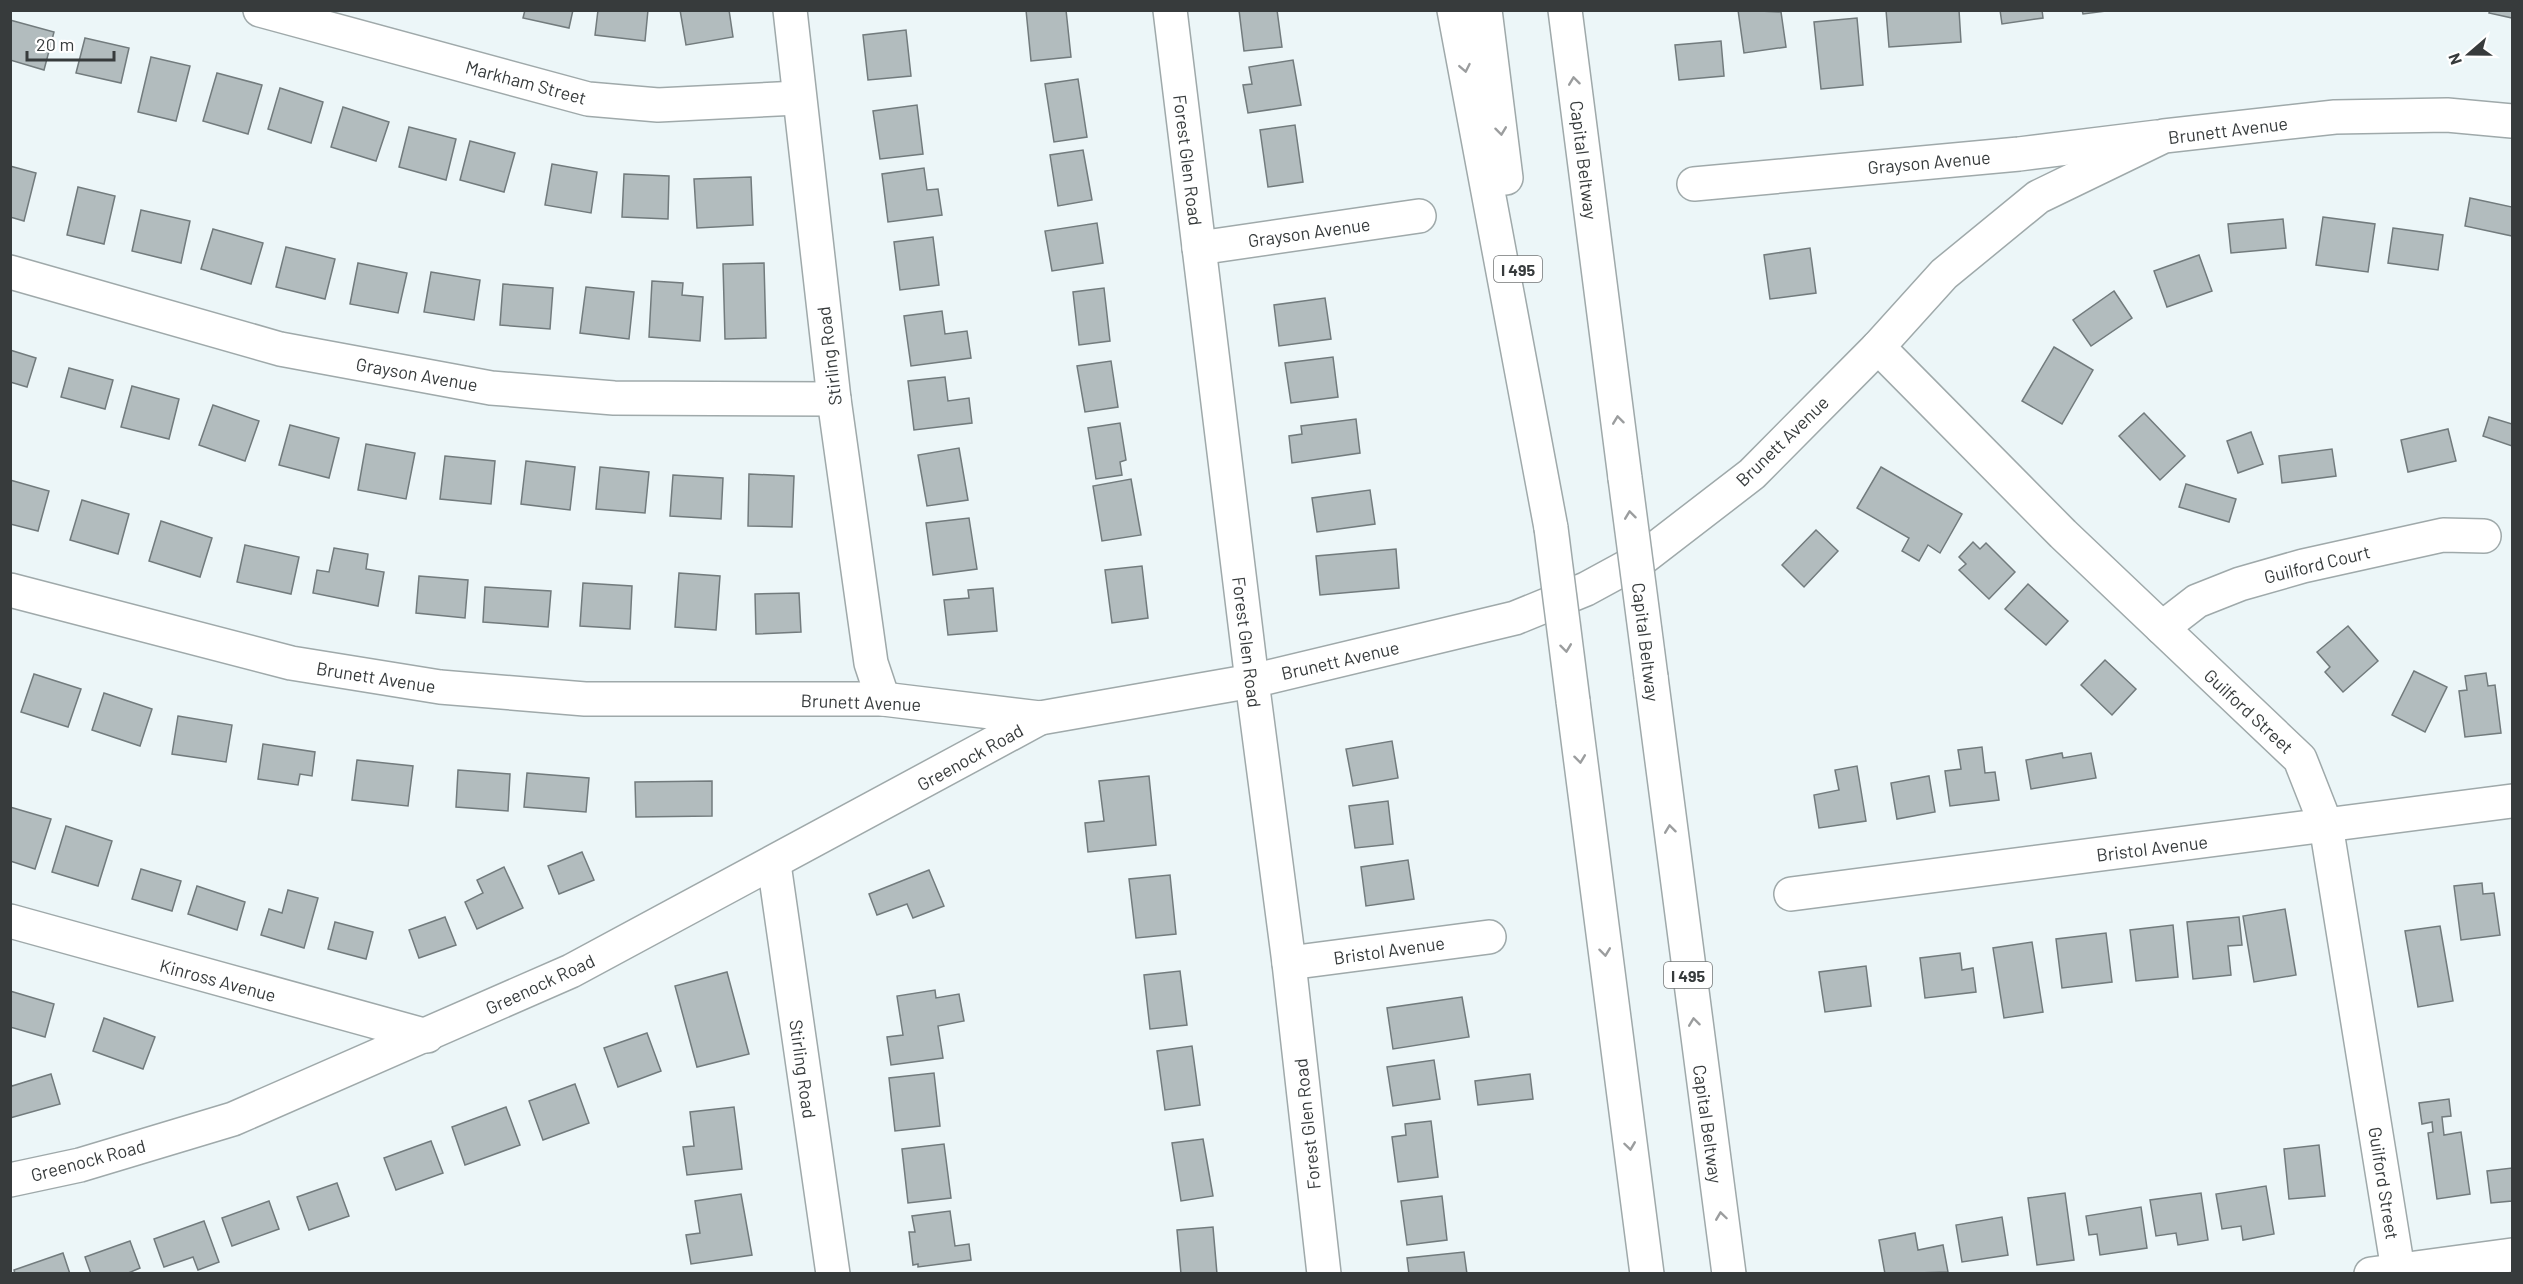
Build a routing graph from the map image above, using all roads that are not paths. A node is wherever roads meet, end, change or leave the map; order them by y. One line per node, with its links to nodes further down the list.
1 (260, 10): 7 (main road, Markham Street)
2 (790, 10): 7 (main road, Stirling Road)
3 (1170, 10): 12 (main road, Forest Glen Road)
4 (1454, 10): 16 (main road, one-way to 16)
5 (1485, 10): 16 (main road, I 495, one-way to 16)
6 (1565, 10): 37 (main road, Capital Beltway / I 495, one-way to 6, bridge)
7 (798, 98): 15 (main road, Stirling Road)
8 (2512, 121): 9 (main road, Brunett Avenue)
9 (2164, 136): 10 (main road, Grayson Avenue); 14 (main road, Brunett Avenue)
10 (1694, 184)
11 (1419, 216): 12 (main road, Grayson Avenue)
12 (1199, 248): 20 (main road, Forest Glen Road)
13 (10, 272): 15 (main road, Grayson Avenue)
14 (1878, 347): 19 (main road, Guilford Street); 20 (main road, Brunett Avenue)
15 (834, 399): 21 (main road, Stirling Road)
16 (1551, 528): 36 (main road, I 495, one-way to 36, bridge)
17 (2484, 537): 19 (main road, Guilford Court)
18 (10, 590): 21 (main road, Brunett Avenue)
19 (2162, 628): 24 (main road, Guilford Street)
20 (1252, 681): 22 (main road, Brunett Avenue); 29 (main road, Forest Glen Road)
21 (883, 699): 22 (main road, Brunett Avenue)
22 (1040, 718): 25 (main road, Greenock Road)
23 (2512, 801): 24 (main road, Bristol Avenue)
24 (2326, 825): 26 (main road, Bristol Avenue); 33 (main road, Guilford Street)
25 (774, 864): 30 (main road, Greenock Road); 34 (main road, Stirling Road)
26 (1791, 894)
27 (10, 921): 30 (main road, Kinross Avenue)
28 (1489, 937): 29 (main road, Bristol Avenue)
29 (1289, 963): 35 (main road, Forest Glen Road)
30 (427, 1036): 31 (main road, Greenock Road)
31 (10, 1180)
32 (2512, 1255): 33 (main road)
33 (2384, 1272)
34 (833, 1274)
35 (1324, 1274)
36 (1647, 1274)
37 (1729, 1274)

